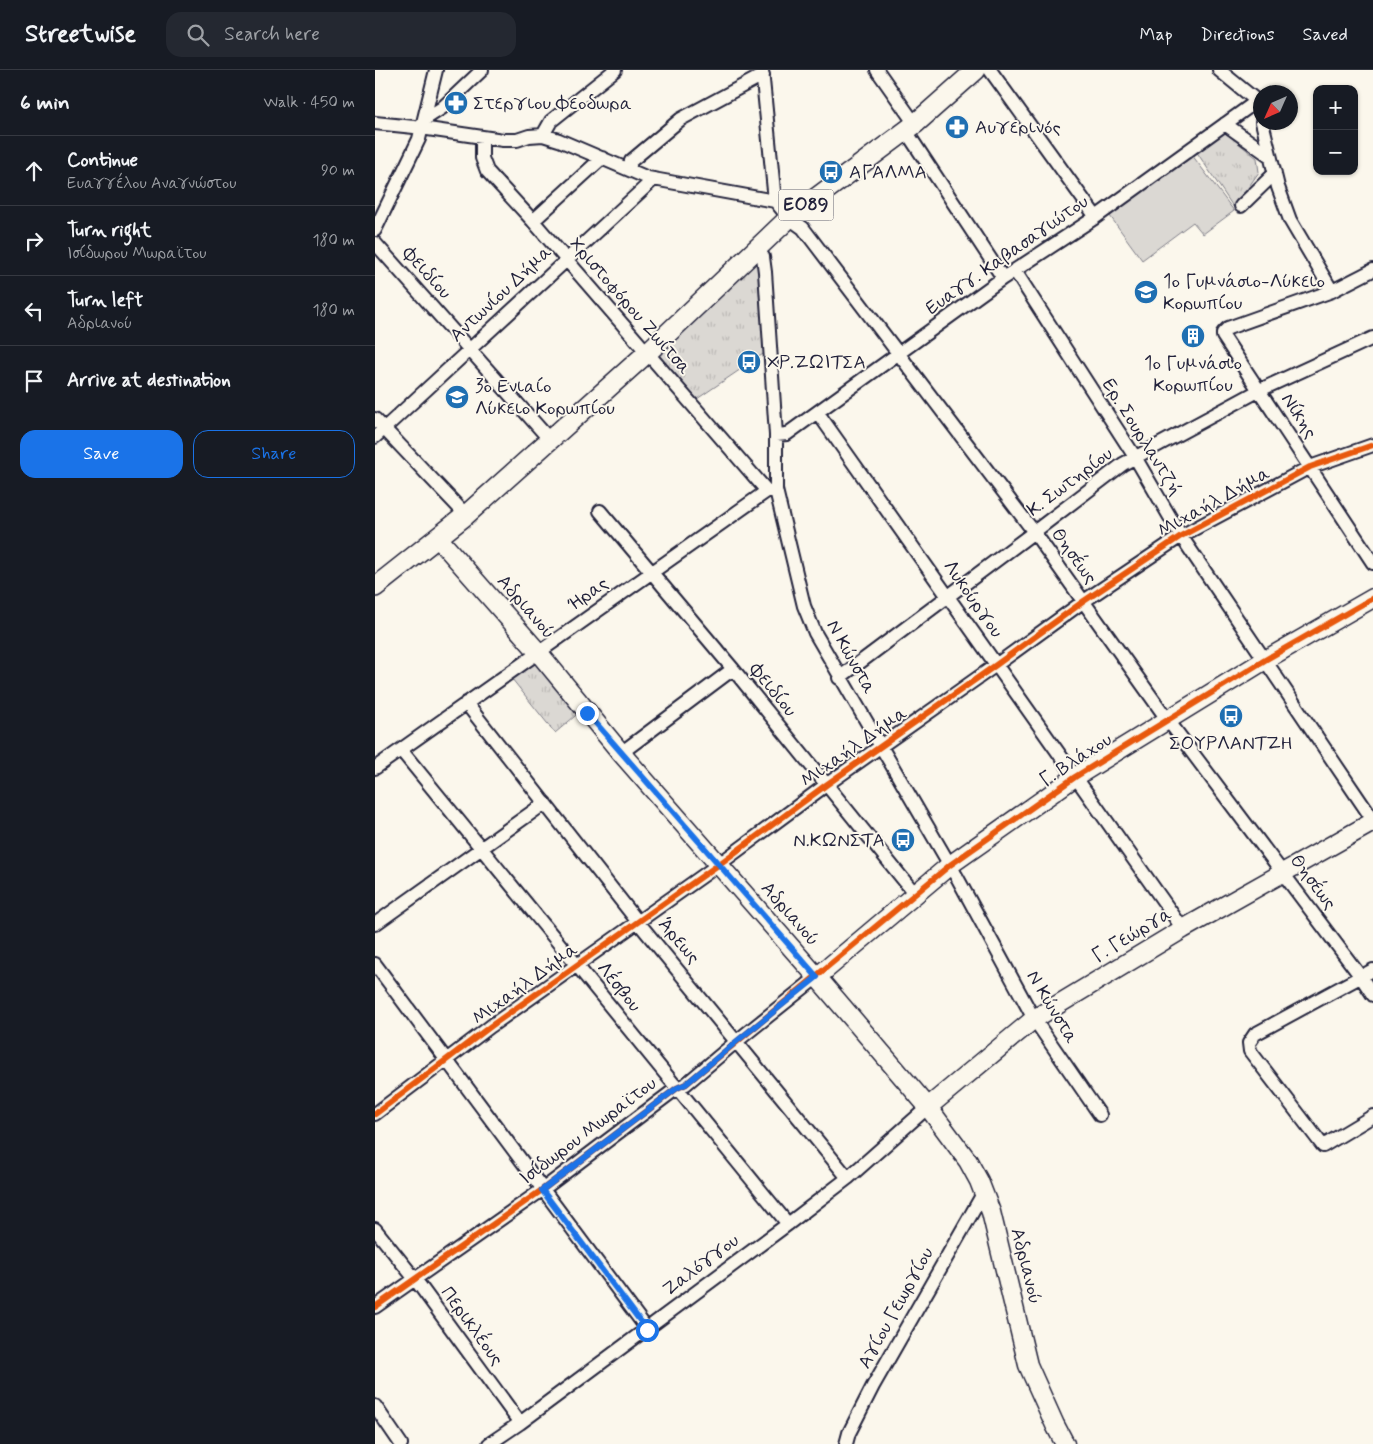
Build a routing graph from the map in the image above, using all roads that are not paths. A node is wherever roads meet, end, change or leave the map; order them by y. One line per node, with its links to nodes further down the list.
1 (436, 70): 12 (street)
2 (482, 70): 12 (street)
3 (615, 70): 16 (street)
4 (877, 70): 14 (street)
5 (976, 70): 14 (main road, ΕΟ89)
6 (990, 70): 25 (street)
7 (1219, 70): 9 (street)
8 (762, 72): 20 (street); 23 (street)
9 (1253, 98)
10 (1253, 104): 13 (street, Ευαγγ. Καβασαγιώτου)
11 (375, 123): 12 (street)
12 (424, 124): 17 (street); 28 (street)
13 (1225, 124): 18 (street); 25 (street, Ευαγγ. Καβασαγιώτου)
14 (910, 128): 26 (main road, ΕΟ89); 34 (street)
15 (1264, 130): 18 (street)
16 (543, 135): 17 (street); 19 (street)
17 (482, 138): 27 (street, Χριστοφόρου Ζωίτσα)
18 (1270, 156): 21 (street)
19 (602, 158): 20 (street); 27 (street)
20 (629, 169): 22 (street)
21 (1275, 173): 24 (street); 35 (street)
22 (654, 179): 23 (street); 31 (street, Αντωνίου Δήμα)
23 (775, 201): 26 (street, Θησέως)
24 (1241, 206)
25 (1096, 216): 33 (street, Ευαγγ. Καβασαγιώτου)
26 (789, 218): 30 (main road, ΕΟ89); 39 (street, Θησέως)
27 (533, 221): 31 (street, Χριστοφόρου Ζωίτσα)
28 (375, 230)
29 (375, 243): 37 (street, Φειδίου)
30 (755, 248): 38 (main road, ΕΟ89); 44 (street, Ν Κώνστα)
31 (566, 260): 37 (street, Αντωνίου Δήμα); 38 (street, Χριστοφόρου Ζωίτσα)
32 (1373, 270): 35 (street)
33 (1015, 271): 34 (street, Ευαγγ. Καβασαγιώτου); 47 (street, Ερ. Σουρλαντζή)
34 (1003, 278): 39 (street, Ευαγγ. Καβασαγιώτου)
35 (1332, 291): 40 (street, Νίκης)
36 (1373, 338): 40 (street, Κ. Σωτηρίου)
37 (470, 349): 43 (street, Αντωνίου Δήμα); 45 (street, Φειδίου)
38 (647, 353): 45 (main road, ΕΟ89); 49 (street, Χριστοφόρου Ζωίτσα)
39 (899, 354): 41 (street, Ευαγγ. Καβασαγιώτου); 52 (street, Θησέως)
40 (1260, 390): 47 (street, Κ. Σωτηρίου); 48 (street, Νίκης)
41 (817, 413): 44 (street, Ευαγγ. Καβασαγιώτου); 58 (street, Λυκούργου)
42 (375, 419): 43 (street)
43 (380, 433): 51 (street)
44 (775, 435): 49 (street, Ν Κώνστα)
45 (550, 440): 51 (main road, ΕΟ89)
46 (1373, 445): 48 (street, Μιχαήλ Δήμα)
47 (1135, 457): 52 (street, Κ. Σωτηρίου); 53 (street, Ερ. Σουρλαντζή)
48 (1310, 467): 53 (street, Μιχαήλ Δήμα); 55 (street, Νίκης)
49 (771, 491): 56 (street, Ήρας); 65 (street, Ν Κώνστα)
50 (600, 511): 56 (street, Φειδίου)
51 (466, 515): 54 (main road, ΕΟ89)
52 (1035, 532): 58 (street, Κ. Σωτηρίου); 60 (street, Θησέως)
53 (1181, 536): 60 (street, Μιχαήλ Δήμα); 62 (street, Ερ. Σουρλαντζή)
54 (438, 538): 57 (main road, ΕΟ89); 61 (street, Αδριανού)
55 (1373, 563)
56 (651, 572): 61 (street, Ήρας); 64 (street, Φειδίου)
57 (375, 587)
58 (948, 596): 63 (street, Λυκούργου); 65 (street, Κ. Σωτηρίου)
59 (1373, 598): 62 (street, Γ. Βλάχου)
60 (1084, 601): 63 (street, Μιχαήλ Δήμα); 67 (street, Θησέως)
61 (537, 652): 66 (street, Ήρας); 70 (street, Αδριανού)
62 (1265, 660): 67 (street, Γ. Βλάχου); 75 (street, Ερ. Σουρλαντζή)
63 (996, 665): 68 (street, Μιχαήλ Δήμα); 72 (street, Λυκούργου)
64 (733, 669): 70 (street); 73 (street, Φειδίου)
65 (839, 678): 68 (street, Ν Κώνστα)
66 (466, 702): 69 (street, Ήρας); 74 (street, Άρεως)
67 (1167, 720): 72 (street, Γ. Βλάχου); 79 (street, Θησέως)
68 (880, 747): 73 (street, Μιχαήλ Δήμα); 78 (street, Ν Κώνστα)
69 (401, 750): 71 (street, Ήρας); 76 (street, Λέσβου)
70 (621, 752): 77 (street, Αδριανού)
71 (375, 768)
72 (1075, 777): 78 (street, Γ. Βλάχου); 83 (street, Λυκούργου)
73 (826, 785): 77 (street, Μιχαήλ Δήμα); 80 (street, Φειδίου)
74 (545, 803): 76 (street); 81 (street, Άρεως)
75 (1373, 821): 79 (street, Γ. Γεώργα)
76 (482, 848): 82 (street); 85 (street, Λέσβου)
77 (718, 865): 81 (street, Μιχαήλ Δήμα); 87 (street, Αδριανού)
78 (950, 865): 80 (street, Γ. Βλάχου); 90 (street, Ν Κώνστα)
79 (1282, 873): 83 (street, Γ. Γεώργα); 88 (street, Θησέως)
80 (915, 894): 87 (street, Γ. Βλάχου)
81 (638, 922): 85 (street, Μιχαήλ Δήμα); 91 (street, Άρεως)
82 (375, 924)
83 (1183, 930): 90 (street, Γ. Γεώργα)
84 (375, 964): 92 (street)
85 (577, 964): 92 (street, Μιχαήλ Δήμα); 93 (street, Λέσβου)
86 (1373, 970): 88 (street)
87 (817, 977): 91 (street, Ισίδωρου Μωραϊτου); 94 (street, Αδριανού)
88 (1361, 977): 89 (street, Θησέως); 97 (street)
89 (1373, 996)
90 (1034, 1019): 94 (street, Γ. Γεώργα); 96 (street, Ν Κώνστα)
91 (737, 1041): 93 (street, Ισίδωρου Μωραϊτου); 98 (street, Άρεως)
92 (446, 1060): 95 (street, Μιχαήλ Δήμα); 99 (street)
93 (677, 1088): 99 (street, Ισίδωρου Μωραϊτου); 101 (street, Λέσβου)
94 (928, 1107): 98 (street, Ζαλόγγου); 100 (street, Αδριανού)
95 (375, 1114)
96 (1100, 1115)
97 (1373, 1116)
98 (848, 1178): 101 (street, Ζαλόγγου)
99 (542, 1190): 103 (street, Ισίδωρου Μωραϊτου); 105 (street)
100 (984, 1192): 110 (street, Αγίου Γεωργίου); 111 (street, Αδριανού)
101 (788, 1224): 105 (street, Ζαλόγγου)
102 (375, 1229): 103 (street, Περικλέους)
103 (415, 1279): 104 (street, Ισίδωρου Μωραϊτου); 107 (street, Περικλέους)
104 (375, 1307)
105 (647, 1330): 107 (street, Ζαλόγγου)
106 (375, 1406): 108 (street)
107 (519, 1423): 109 (street, Ζαλόγγου)
108 (401, 1444)
109 (489, 1444)
110 (846, 1444)
111 (1065, 1444)

